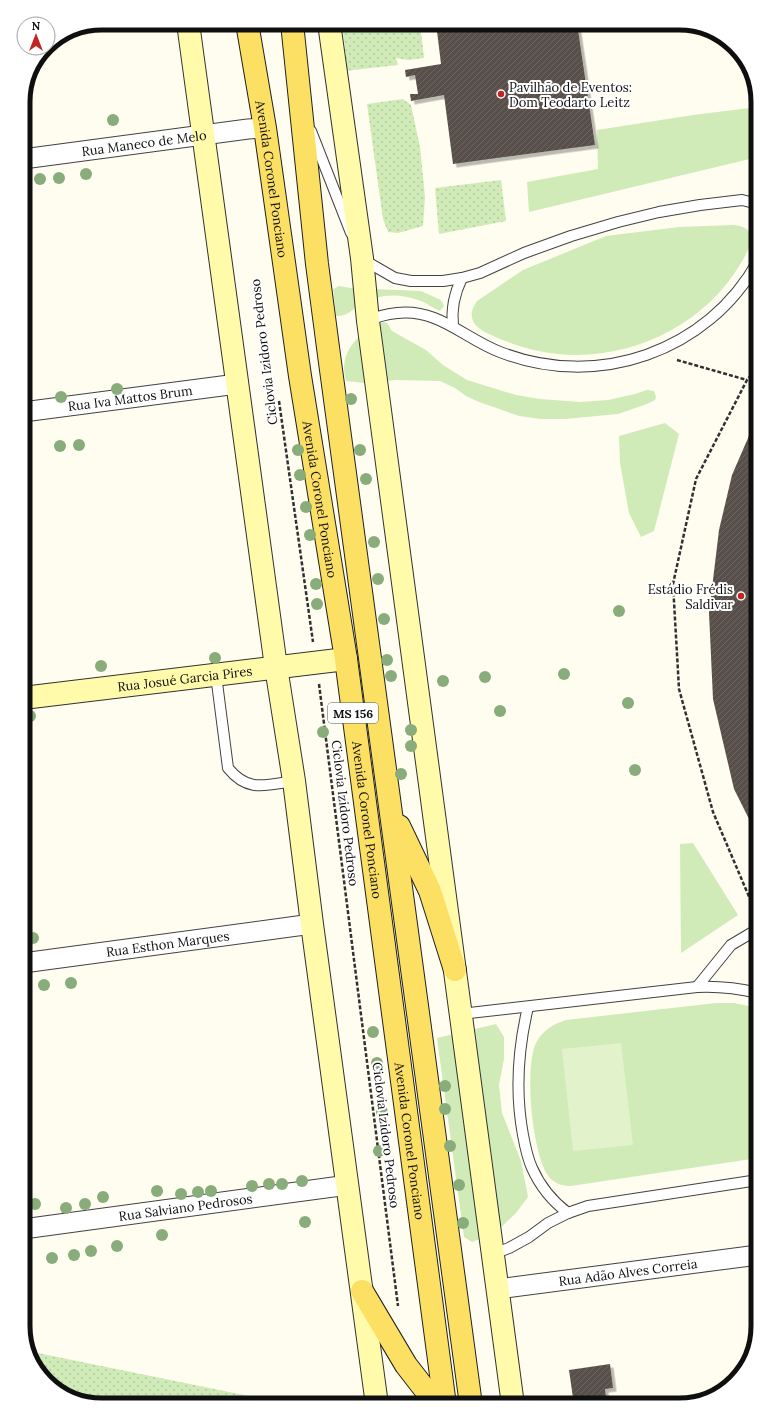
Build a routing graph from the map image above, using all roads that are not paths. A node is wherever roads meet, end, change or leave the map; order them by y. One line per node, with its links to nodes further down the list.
1 (189, 30): 7 (main road)
2 (248, 30): 6 (main road, Avenida Coronel Ponciano / MS 156)
3 (293, 30): 5 (main road)
4 (330, 30): 10 (main road)
5 (300, 104): 10 (lane); 22 (main road)
6 (265, 128): 7 (street, Rua Maneco de Melo); 17 (main road, Avenida Coronel Ponciano / MS 156)
7 (203, 135): 8 (street, Rua Maneco de Melo); 15 (main road)
8 (30, 158)
9 (751, 202): 12 (lane)
10 (362, 258): 12 (lane); 13 (main road)
11 (751, 273): 14 (lane)
12 (462, 278): 14 (lane)
13 (368, 321): 14 (lane); 26 (main road)
14 (453, 326)
15 (237, 384): 16 (street, Rua Iva Mattos Brum); 18 (main road)
16 (30, 411)
17 (346, 659): 18 (main road, Rua Josué Garcia Pires); 41 (main road, Avenida Coronel Ponciano / MS 156)
18 (276, 668): 19 (main road, Rua Josué Garcia Pires); 21 (main road)
19 (216, 674): 20 (main road, Rua Josué Garcia Pires); 21 (lane)
20 (30, 697)
21 (294, 781): 23 (main road)
22 (390, 809): 26 (main road); 42 (main road)
23 (312, 924): 25 (street, Rua Esthon Marques); 32 (main road)
24 (751, 933): 27 (lane)
25 (30, 961)
26 (455, 970): 30 (main road)
27 (697, 987): 28 (lane); 29 (lane)
28 (751, 992)
29 (528, 1007): 30 (lane); 33 (lane)
30 (461, 1014): 35 (main road)
31 (751, 1181): 33 (lane)
32 (348, 1185): 34 (street, Rua Salviano Pedrosos); 38 (main road)
33 (568, 1213): 35 (lane)
34 (30, 1228)
35 (493, 1254): 37 (main road)
36 (751, 1255): 37 (street, Rua Adão Alves Correia)
37 (497, 1289): 43 (main road)
38 (362, 1291): 39 (main road); 40 (main road)
39 (376, 1398)
40 (432, 1398)
41 (444, 1398)
42 (470, 1398)
43 (512, 1398)

